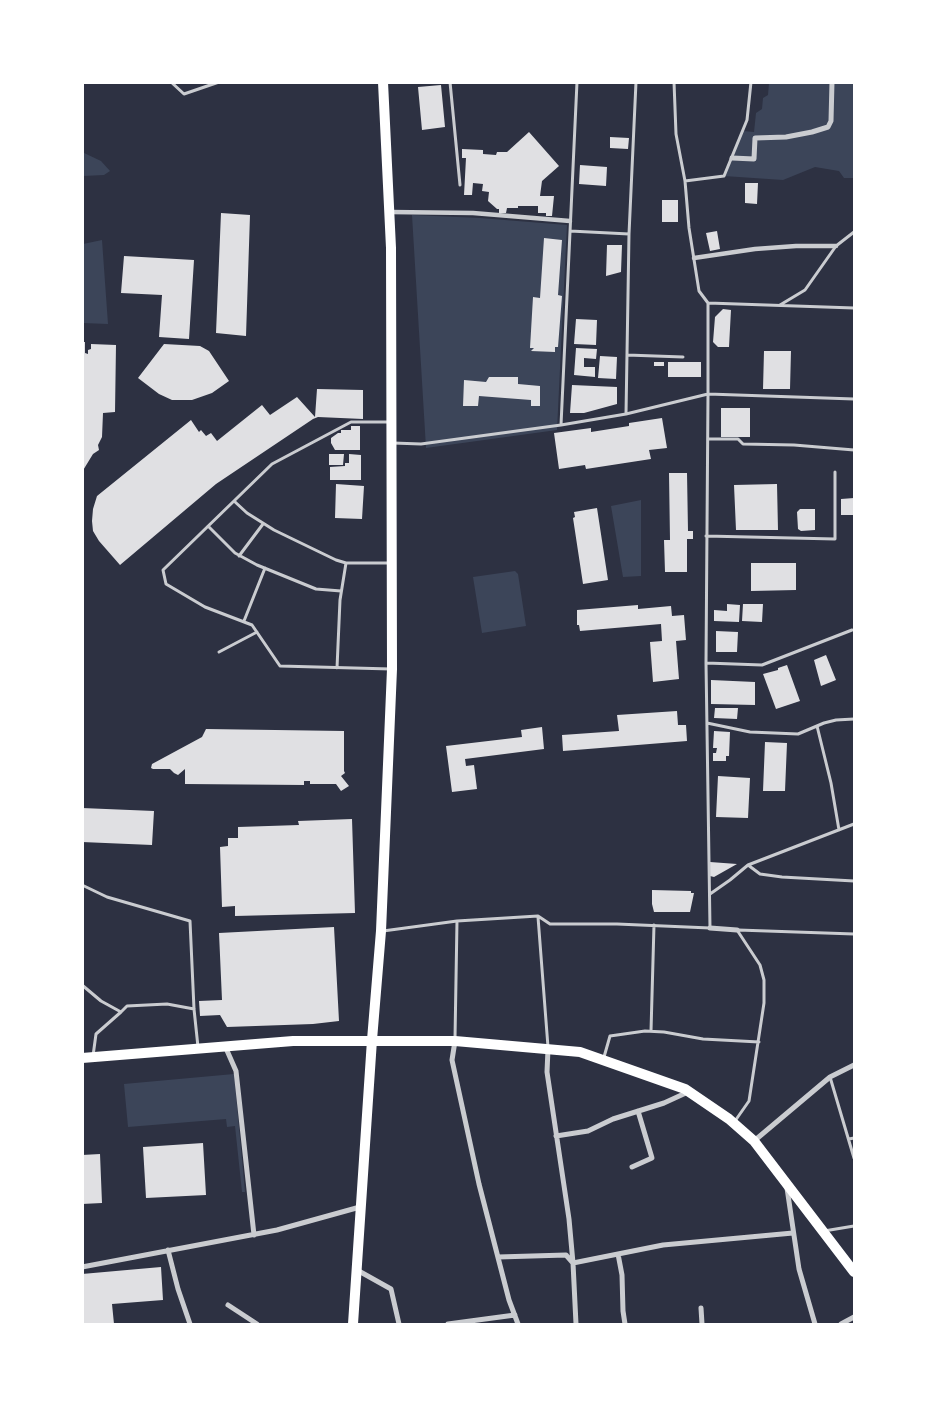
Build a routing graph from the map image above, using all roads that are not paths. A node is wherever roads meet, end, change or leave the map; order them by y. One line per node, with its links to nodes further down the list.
1 (171, 82): 2 (lane)
2 (219, 82)
3 (383, 82): 14 (main road)
4 (450, 82): 13 (lane)
5 (577, 82): 15 (lane)
6 (632, 82): 10 (lane)
7 (674, 82): 12 (lane)
8 (751, 82): 11 (lane)
9 (832, 82): 11 (street)
10 (636, 83): 18 (lane)
11 (732, 158): 12 (lane)
12 (685, 181): 20 (lane)
13 (460, 185)
14 (390, 212): 15 (street); 29 (main road)
15 (570, 221): 16 (lane)
16 (570, 231): 18 (lane); 30 (lane)
17 (854, 232): 19 (lane)
18 (629, 234): 24 (lane)
19 (836, 246): 20 (street); 22 (lane)
20 (694, 258): 21 (lane)
21 (708, 303): 22 (lane); 26 (lane)
22 (780, 306): 23 (lane)
23 (854, 308)
24 (627, 355): 25 (lane); 28 (lane)
25 (683, 357)
26 (708, 394): 27 (lane); 28 (lane); 31 (lane)
27 (854, 400)
28 (626, 414): 30 (lane)
29 (392, 422): 32 (main road); 35 (lane)
30 (561, 425): 32 (lane)
31 (708, 439): 33 (lane); 38 (lane)
32 (392, 444): 41 (main road)
33 (854, 450)
34 (835, 472): 38 (lane)
35 (234, 501): 36 (lane); 37 (lane)
36 (263, 524): 39 (lane); 40 (lane)
37 (208, 526): 39 (lane); 44 (lane)
38 (706, 536): 48 (lane)
39 (239, 556): 42 (lane)
40 (346, 563): 41 (lane); 43 (lane)
41 (392, 563): 50 (main road)
42 (265, 568): 43 (lane); 44 (lane)
43 (341, 591): 49 (lane)
44 (244, 621): 46 (lane)
45 (852, 630): 48 (lane)
46 (257, 632): 47 (lane); 49 (lane)
47 (219, 652)
48 (706, 663): 52 (lane)
49 (338, 668): 50 (lane)
50 (392, 669): 65 (main road)
51 (854, 720): 53 (lane)
52 (707, 723): 53 (lane); 59 (lane)
53 (817, 726): 55 (lane)
54 (854, 824): 55 (lane)
55 (839, 830): 56 (lane)
56 (748, 865): 57 (lane); 59 (lane)
57 (854, 881)
58 (82, 885): 68 (lane)
59 (709, 895): 63 (lane)
60 (538, 916): 61 (lane); 62 (lane); 76 (lane)
61 (457, 921): 65 (lane); 72 (lane)
62 (654, 926): 63 (lane); 70 (lane)
63 (710, 928): 64 (street)
64 (737, 930): 66 (lane); 73 (lane)
65 (381, 931): 71 (main road)
66 (854, 934)
67 (82, 985): 69 (lane)
68 (194, 1009): 69 (lane); 75 (lane)
69 (121, 1012): 77 (lane)
70 (651, 1031): 73 (lane); 78 (lane)
71 (372, 1040): 72 (main road); 74 (main road); 91 (main road)
72 (455, 1040): 76 (main road); 98 (street)
73 (759, 1042): 83 (lane)
74 (225, 1046): 75 (main road); 95 (street)
75 (198, 1048): 77 (main road)
76 (548, 1049): 78 (main road); 84 (street)
77 (88, 1057)
78 (603, 1060): 81 (main road)
79 (854, 1065): 80 (street)
80 (830, 1078): 86 (lane); 87 (street)
81 (689, 1091): 82 (street); 83 (main road)
82 (638, 1111): 84 (street); 89 (street)
83 (734, 1123): 87 (main road)
84 (556, 1136): 99 (street)
85 (854, 1138): 86 (lane)
86 (849, 1139): 88 (lane)
87 (754, 1141): 90 (main road)
88 (854, 1158)
89 (632, 1167)
90 (786, 1182): 93 (main road); 94 (street)
91 (361, 1207): 95 (street); 102 (main road)
92 (854, 1226): 93 (lane)
93 (824, 1231): 101 (main road)
94 (793, 1233): 97 (street); 116 (street)
95 (254, 1235): 96 (street)
96 (168, 1250): 100 (street); 107 (street)
97 (618, 1254): 99 (street); 114 (street)
98 (498, 1257): 99 (street); 105 (street)
99 (573, 1263): 113 (street)
100 (82, 1267)
101 (853, 1267)
102 (356, 1270): 109 (main road); 110 (street)
103 (228, 1305): 108 (street)
104 (701, 1308): 115 (street)
105 (515, 1315): 111 (street); 112 (street)
106 (854, 1317): 117 (street)
107 (190, 1324)
108 (257, 1324)
109 (353, 1324)
110 (399, 1324)
111 (448, 1324)
112 (518, 1324)
113 (576, 1324)
114 (625, 1324)
115 (702, 1324)
116 (816, 1324)
117 (841, 1324)

